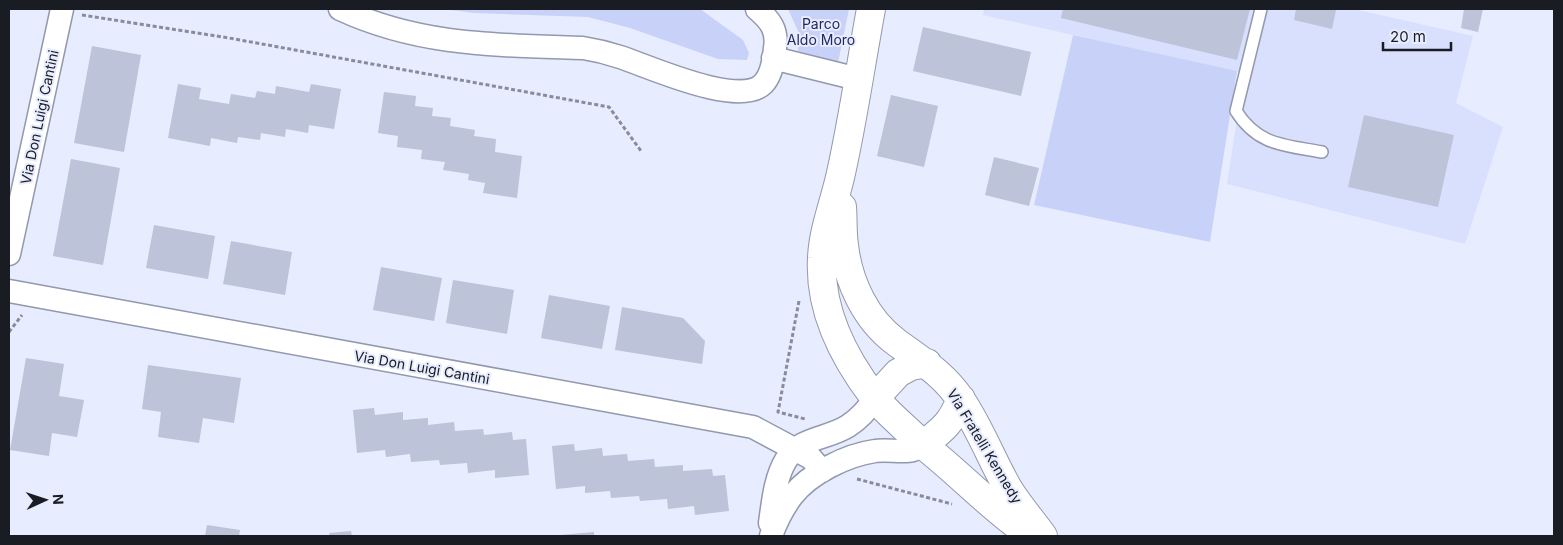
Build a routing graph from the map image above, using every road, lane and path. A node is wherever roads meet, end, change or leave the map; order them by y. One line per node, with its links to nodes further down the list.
1 (340, 9): 6 (street)
2 (757, 9): 6 (street)
3 (871, 9): 7 (street)
4 (1261, 9): 9 (lane)
5 (69, 11): 8 (path); 11 (street, Via Don Luigi Cantini)
6 (773, 58): 7 (street)
7 (858, 79): 10 (street)
8 (641, 151)
9 (1322, 152)
10 (841, 173): 13 (street); 14 (street, Via Fratelli Kennedy)
11 (9, 254)
12 (9, 292): 16 (street, Via Don Luigi Cantini)
13 (944, 381): 14 (street); 15 (street); 20 (street, Via Fratelli Kennedy)
14 (875, 398): 15 (street, Via Fratelli Kennedy); 16 (street)
15 (923, 445): 17 (street); 19 (street, Via Fratelli Kennedy)
16 (795, 448): 17 (street, Via Don Luigi Cantini); 18 (street)
17 (822, 471): 18 (street)
18 (769, 536)
19 (1032, 536)
20 (1043, 536)

